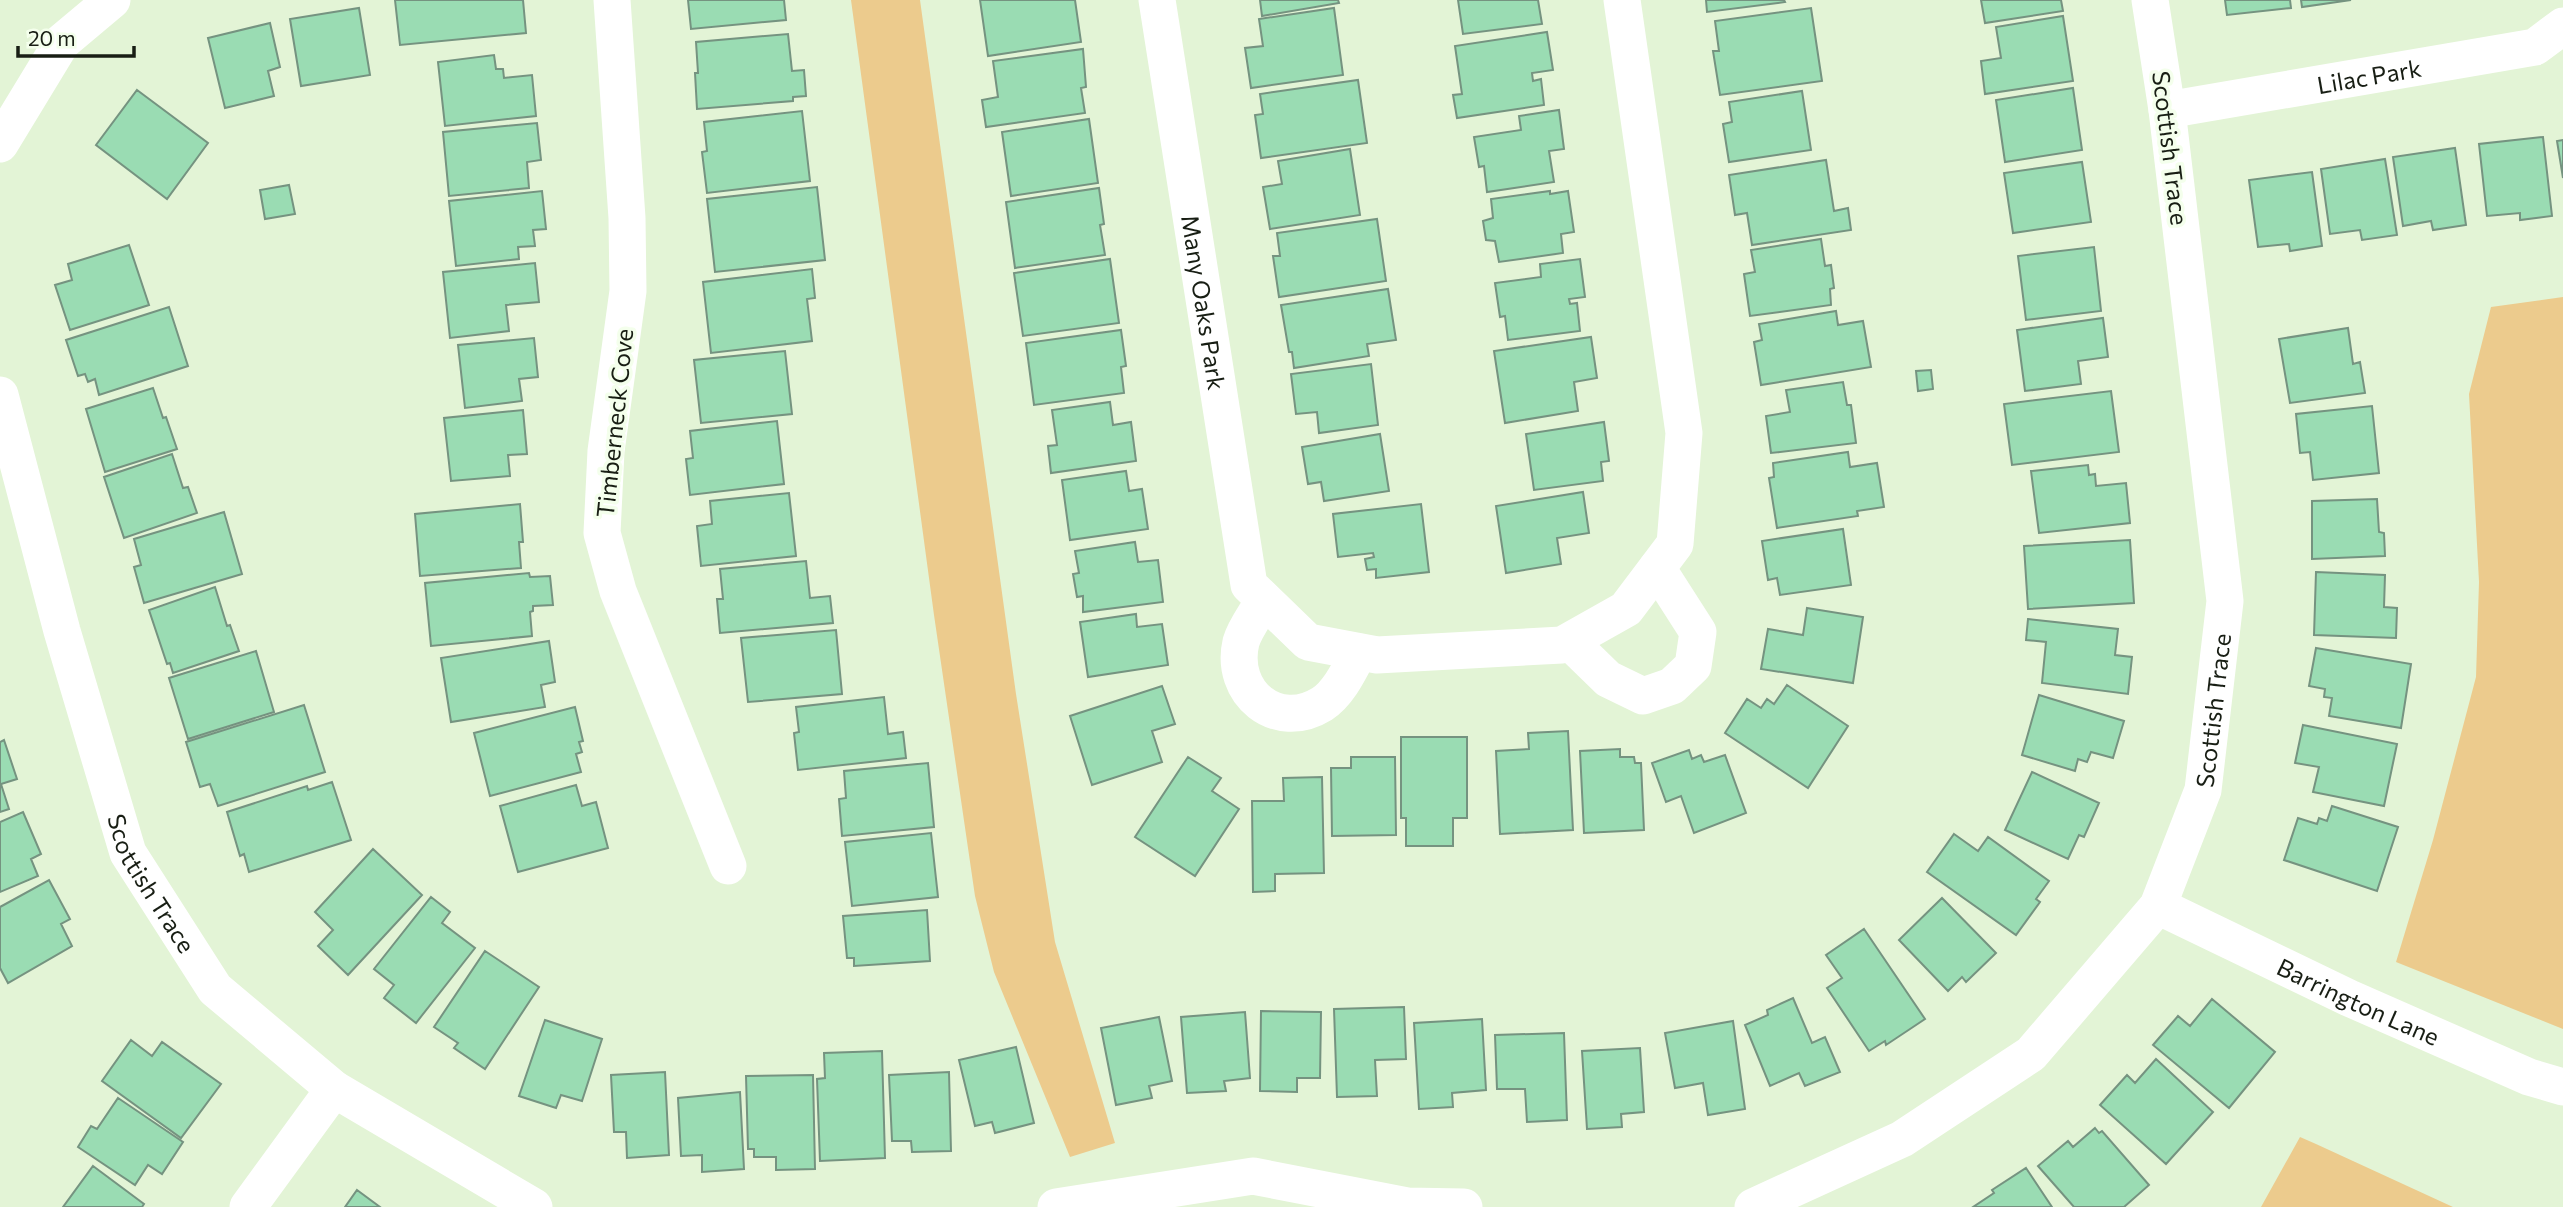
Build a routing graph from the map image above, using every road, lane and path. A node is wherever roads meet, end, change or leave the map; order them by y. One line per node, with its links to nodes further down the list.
1 (112, 0): 8 (street)
2 (612, 0): 14 (street, Timberneck Cove)
3 (1157, 0): 11 (street, Many Oaks Park)
4 (1622, 0): 10 (street, Many Oaks Park)
5 (2150, 0): 7 (street, Scottish Trace)
6 (2563, 26): 7 (street, Lilac Park)
7 (2167, 110): 15 (street, Scottish Trace)
8 (0, 144)
9 (0, 395): 17 (street, Scottish Trace)
10 (1657, 568): 12 (street, Many Oaks Park); 12 (street)
11 (1264, 600): 13 (street, Many Oaks Park); 13 (street)
12 (1570, 642): 13 (street, Many Oaks Park)
13 (1359, 652)
14 (728, 866)
15 (2158, 906): 16 (street, Barrington Lane); 23 (street, Scottish Trace)
16 (2563, 1087)
17 (334, 1089): 19 (street); 20 (street, Scottish Trace)
18 (1108, 1203): 21 (street); 22 (street)
19 (248, 1207)
20 (534, 1207)
21 (1056, 1207)
22 (1464, 1207)
23 (1754, 1207)

